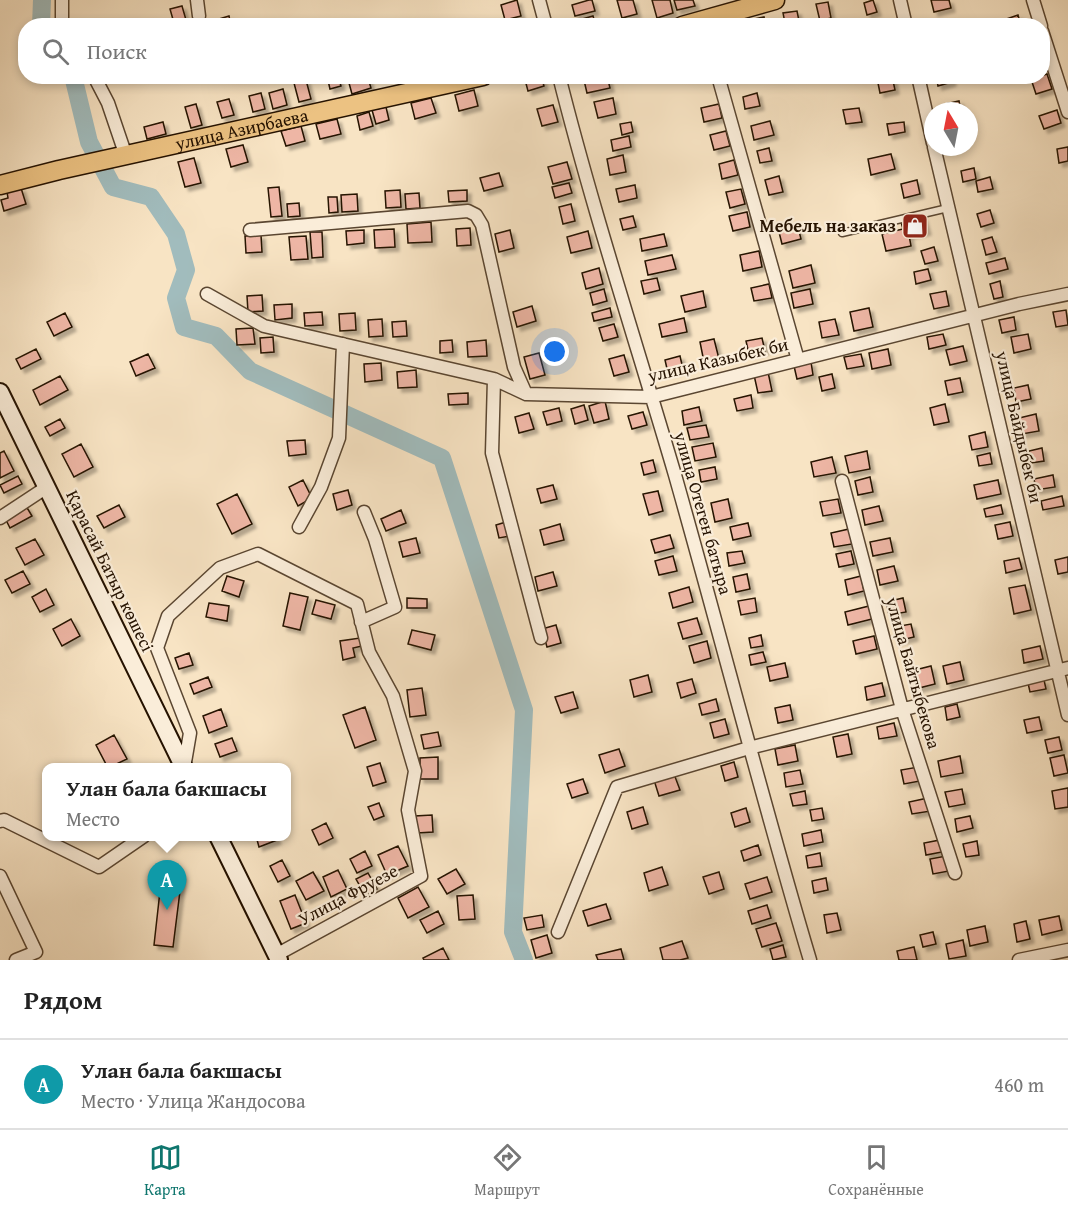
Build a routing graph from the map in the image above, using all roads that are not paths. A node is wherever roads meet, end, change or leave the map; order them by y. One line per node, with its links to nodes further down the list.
1 (62, 0): 9 (street)
2 (197, 0): 8 (street)
3 (539, 0): 10 (street)
4 (775, 0): 7 (main road)
5 (900, 0): 12 (street)
6 (1033, 0): 13 (street)
7 (742, 4): 11 (main road)
8 (199, 16)
9 (61, 18)
10 (544, 18)
11 (713, 18)
12 (904, 18)
13 (1039, 18)
14 (1050, 56): 21 (street)
15 (98, 84): 23 (street)
16 (447, 84): 23 (main road, улица Азирбаева)
17 (561, 84): 36 (street, улица Отеген батыра)
18 (720, 84): 32 (street)
19 (920, 84): 20 (street, улица Байдыбек би)
20 (924, 104)
21 (1068, 112)
22 (936, 156): 25 (street, улица Байдыбек би)
23 (121, 157): 24 (main road, улица Азирбаева)
24 (0, 185)
25 (948, 208): 27 (lane); 30 (street, улица Байдыбек би)
26 (250, 230): 35 (street)
27 (842, 233)
28 (207, 294): 31 (street, улица Казыбек би)
29 (1068, 294): 30 (street, улица Казыбек би)
30 (974, 316): 32 (street, улица Казыбек би); 44 (street, улица Байдыбек би)
31 (343, 344): 33 (street, улица Казыбек би); 41 (street)
32 (798, 360): 36 (street, улица Казыбек би)
33 (494, 379): 35 (street, улица Казыбек би); 43 (street)
34 (0, 392): 38 (main road, Қарасай Батыр көшесі)
35 (526, 394): 36 (street, улица Казыбек би)
36 (651, 396): 47 (street, улица Отеген батыра)
37 (842, 481): 45 (street, улица Байтыбекова)
38 (46, 487): 40 (street); 48 (main road, Қарасай Батыр көшесі)
39 (364, 512): 42 (street)
40 (0, 518)
41 (299, 526)
42 (361, 622): 49 (street, Улица Фруезе); 59 (street, Улица Фруезе)
43 (541, 638)
44 (1063, 669): 45 (street); 46 (street, улица Байдыбек би)
45 (902, 709): 47 (street); 55 (street, улица Байтыбекова)
46 (1068, 715)
47 (749, 748): 57 (street); 61 (street, улица Отеген батыра)
48 (182, 763)
49 (185, 763)
50 (0, 821): 51 (street)
51 (42, 839)
52 (46, 841): 53 (street)
53 (138, 841)
54 (220, 841): 59 (main road)
55 (956, 873)
56 (0, 876): 60 (street)
57 (558, 932)
58 (1068, 950): 62 (street)
59 (277, 957)
60 (16, 960)
61 (810, 960)
62 (1019, 960)

